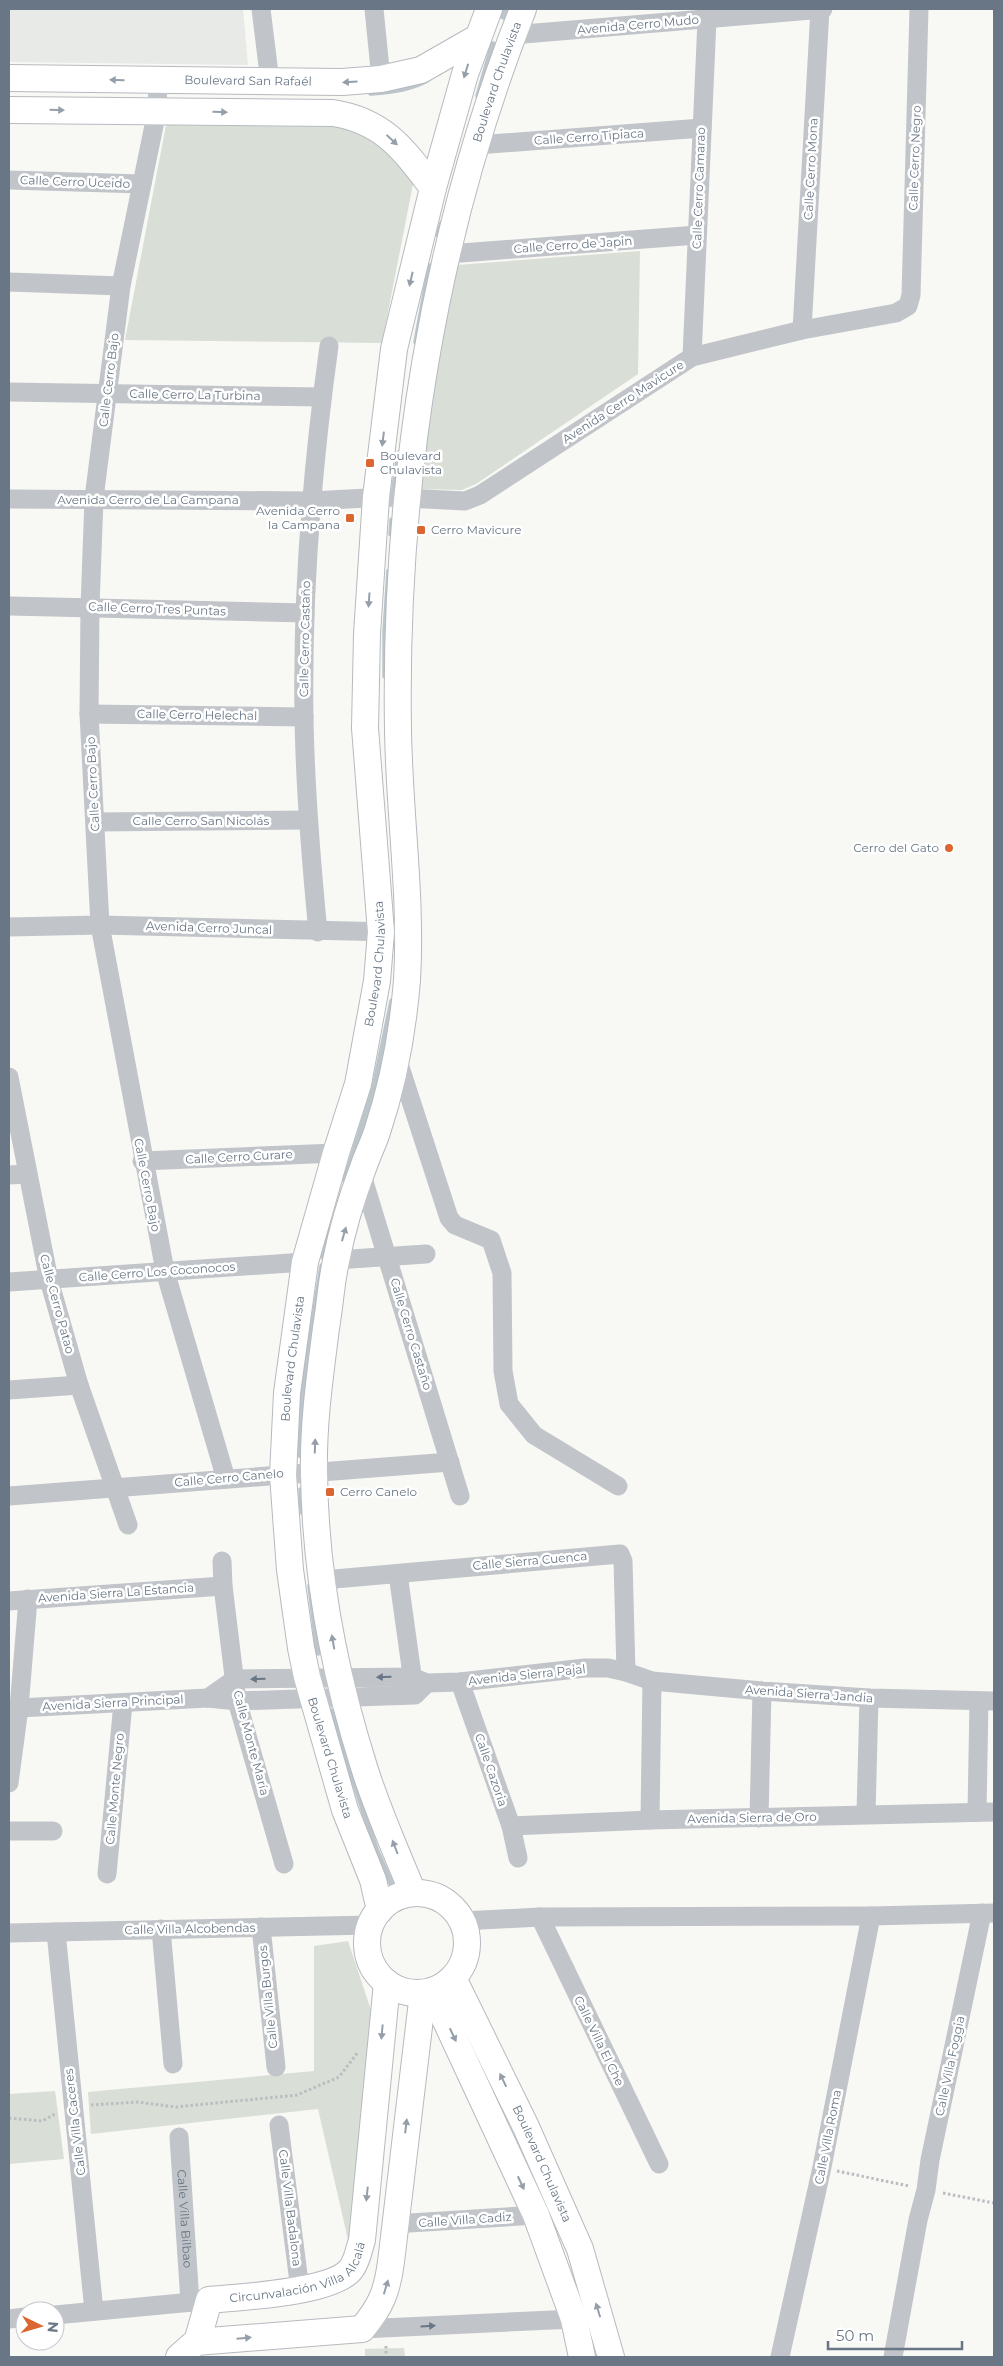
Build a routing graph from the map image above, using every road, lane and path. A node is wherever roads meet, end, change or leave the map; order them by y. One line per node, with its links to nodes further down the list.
1 (261, 9): 12 (street)
2 (374, 9): 10 (street)
3 (522, 9): 8 (street, Boulevard Chulavista)
4 (821, 9): 7 (street, Avenida Cerro Mudo); 26 (street, Calle Cerro Mona)
5 (919, 9): 25 (street, Calle Cerro Negro)
6 (482, 20): 8 (street); 10 (street, Boulevard San Rafaél); 19 (street, Boulevard Chulavista, one-way to 19)
7 (707, 20): 8 (street, Avenida Cerro Mudo); 15 (street, Calle Cerro Camarao)
8 (512, 35): 16 (street, Boulevard Chulavista)
9 (9, 78): 11 (street, Boulevard San Rafaél, one-way to 9)
10 (381, 79): 12 (street, Boulevard San Rafaél, one-way to 12)
11 (158, 80): 12 (street, Boulevard San Rafaél); 14 (street, Calle Cerro Bajo)
12 (270, 82)
13 (9, 110): 14 (street, one-way to 14)
14 (157, 111): 18 (street, Calle Cerro Bajo); 19 (street, one-way to 19)
15 (702, 128): 16 (street, Calle Cerro Tipiaca); 20 (street, Calle Cerro Camarao)
16 (476, 145): 22 (street, Boulevard Chulavista)
17 (9, 180): 18 (street, Calle Cerro Uceido)
18 (142, 184): 24 (street, Calle Cerro Bajo)
19 (432, 188): 21 (street, Boulevard Chulavista)
20 (697, 235): 22 (street, Calle Cerro de Japin); 28 (street, Calle Cerro Camarao)
21 (418, 247): 22 (street); 32 (street, Boulevard Chulavista, one-way to 32)
22 (448, 254): 34 (street, Boulevard Chulavista)
23 (9, 282): 24 (street)
24 (121, 286): 30 (street, Calle Cerro Bajo)
25 (908, 306): 26 (street, Avenida Cerro Mavicure)
26 (802, 330): 28 (street, Avenida Cerro Mavicure)
27 (329, 346): 31 (street, Calle Cerro Castaño)
28 (692, 357): 34 (street, Avenida Cerro Mavicure)
29 (9, 392): 30 (street, Calle Cerro La Turbina)
30 (107, 394): 31 (street, Calle Cerro La Turbina); 33 (street, Calle Cerro Bajo)
31 (322, 397): 36 (street, Calle Cerro Castaño)
32 (376, 497): 34 (street, Avenida Cerro de La Campana); 36 (street, Avenida Cerro de La Campana); 47 (street, Boulevard Chulavista, one-way to 47)
33 (94, 498): 35 (street, Avenida Cerro de La Campana); 36 (street, Avenida Cerro de La Campana); 38 (street, Calle Cerro Bajo)
34 (407, 498): 48 (street, Boulevard Chulavista)
35 (9, 499)
36 (311, 501): 39 (street, Calle Cerro Castaño)
37 (9, 606): 38 (street, Calle Cerro Tres Puntas)
38 (90, 607): 39 (street, Calle Cerro Tres Puntas); 40 (street, Calle Cerro Bajo)
39 (305, 613): 41 (street, Calle Cerro Castaño)
40 (90, 714): 41 (street, Calle Cerro Helechal); 43 (street, Calle Cerro Bajo)
41 (304, 717): 42 (street, Calle Cerro Castaño)
42 (308, 820): 43 (street, Calle Cerro San Nicolás); 46 (street, Calle Cerro Castaño)
43 (95, 822): 44 (street, Calle Cerro Bajo)
44 (100, 925): 45 (street, Avenida Cerro Juncal); 46 (street, Avenida Cerro Juncal); 52 (street, Calle Cerro Bajo)
45 (9, 927)
46 (318, 932): 47 (street, Avenida Cerro Juncal)
47 (381, 932): 48 (street, Avenida Cerro Juncal); 51 (street, Boulevard Chulavista)
48 (409, 932): 49 (street, Boulevard Chulavista)
49 (396, 1053): 53 (street, Boulevard Chulavista); 68 (street)
50 (9, 1077): 54 (street, Calle Cerro Patao)
51 (336, 1152): 52 (street, Calle Cerro Curare); 58 (street, Boulevard Chulavista)
52 (142, 1161): 59 (street, Calle Cerro Bajo)
53 (361, 1172): 56 (street, Calle Cerro Castaño); 57 (street, Boulevard Chulavista, one-way to 53)
54 (18, 1175): 60 (street, Calle Cerro Patao)
55 (426, 1254): 56 (street)
56 (388, 1256): 57 (street); 64 (street, Calle Cerro Castaño)
57 (336, 1260): 65 (street, Boulevard Chulavista, one-way to 57)
58 (305, 1262): 59 (street, Calle Cerro Los Coconocos); 66 (street, Boulevard Chulavista)
59 (164, 1271): 60 (street, Calle Cerro Los Coconocos); 67 (street, Calle Cerro Bajo)
60 (49, 1280): 61 (street, Calle Cerro Los Coconocos); 62 (street, Calle Cerro Patao)
61 (9, 1282)
62 (79, 1385): 63 (street); 69 (street, Calle Cerro Patao)
63 (9, 1390)
64 (450, 1462): 65 (street, Calle Cerro Canelo); 71 (street, Calle Cerro Castaño)
65 (314, 1472): 66 (street, Calle Cerro Canelo); 75 (street, Boulevard Chulavista)
66 (283, 1475): 67 (street, Calle Cerro Canelo); 84 (street, Boulevard Chulavista)
67 (226, 1479): 69 (street, Calle Cerro Canelo)
68 (618, 1486)
69 (114, 1488): 70 (street, Calle Cerro Canelo); 72 (street, Calle Cerro Patao)
70 (9, 1496)
71 (460, 1496)
72 (128, 1525)
73 (222, 1561): 76 (street, Calle Monte María)
74 (398, 1574): 75 (street, Calle Sierra Cuenca); 79 (street, Calle Sierra Cuenca); 83 (street)
75 (323, 1580): 85 (street, Boulevard Chulavista, one-way to 75)
76 (223, 1586): 77 (street, Avenida Sierra La Estancia); 80 (street, Calle Monte María)
77 (28, 1599): 78 (street, Avenida Sierra La Estancia); 92 (street)
78 (9, 1601)
79 (626, 1672): 81 (street, Avenida Sierra Jandia); 82 (street, Avenida Sierra Pajal)
80 (235, 1679): 84 (street, one-way to 80); 87 (street); 89 (street, Calle Monte María)
81 (652, 1681): 86 (street, Avenida Sierra Jandia); 97 (street)
82 (460, 1682): 83 (street, Avenida Sierra Pajal); 98 (street, Calle Cazoria)
83 (418, 1685): 85 (street, Avenida Sierra Pajal)
84 (310, 1688): 85 (street, Avenida Sierra Pajal); 89 (street, Avenida Sierra Principal); 107 (street, Boulevard Chulavista)
85 (342, 1688): 104 (street, Boulevard Chulavista, one-way to 85)
86 (762, 1692): 88 (street, Avenida Sierra Jandia); 96 (street)
87 (208, 1698): 89 (street, Avenida Sierra Principal); 91 (street, Avenida Sierra Principal)
88 (869, 1698): 90 (street, Avenida Sierra Jandia); 95 (street)
89 (237, 1701): 102 (street, Calle Monte María)
90 (986, 1701): 94 (street)
91 (123, 1703): 92 (street, Avenida Sierra Principal); 103 (street, Calle Monte Negro)
92 (18, 1708): 93 (street)
93 (9, 1783)
94 (986, 1812): 95 (street, Avenida Sierra de Oro)
95 (866, 1814): 96 (street, Avenida Sierra de Oro)
96 (759, 1818): 97 (street, Avenida Sierra de Oro)
97 (650, 1820): 98 (street, Avenida Sierra de Oro)
98 (510, 1826): 101 (street, Calle Cazoria)
99 (53, 1830): 100 (street)
100 (9, 1831)
101 (518, 1858)
102 (284, 1864)
103 (107, 1874)
104 (413, 1893): 107 (street); 109 (street)
105 (988, 1913): 106 (street); 136 (street, Calle Villa Foggia)
106 (871, 1916): 108 (street); 135 (street, Calle Villa Roma)
107 (375, 1917): 110 (street, Calle Villa Alcobendas); 114 (street, Boulevard Chulavista)
108 (540, 1918): 109 (street); 123 (street, Calle Villa El Che)
109 (463, 1921): 115 (street)
110 (261, 1927): 111 (street, Calle Villa Alcobendas); 118 (street, Calle Villa Burgos)
111 (161, 1929): 112 (street, Calle Villa Alcobendas); 117 (street)
112 (56, 1932): 113 (street, Calle Villa Alcobendas); 119 (street, Calle Villa Caceres)
113 (9, 1933)
114 (387, 1983): 115 (street); 126 (street, Circunvalación Villa Alcalá, one-way to 126)
115 (436, 1988): 124 (street, one-way to 124); 125 (street, one-way to 115); 134 (street, Boulevard Chulavista, one-way to 115)
116 (361, 2047): 119 (path)
117 (174, 2064)
118 (276, 2067)
119 (74, 2106): 120 (path); 128 (street, Calle Villa Caceres)
120 (9, 2118)
121 (279, 2125): 126 (street, Calle Villa Badalona)
122 (179, 2137): 127 (street, Calle Villa Bilbao)
123 (659, 2164)
124 (536, 2215): 125 (street, Calle Villa Cadiz); 130 (street)
125 (394, 2224): 131 (street, one-way to 125)
126 (300, 2290): 127 (street, Circunvalación Villa Alcalá)
127 (199, 2301): 128 (street); 132 (street, Circunvalación Villa Alcalá)
128 (94, 2311): 129 (street)
129 (65, 2314)
130 (574, 2319): 131 (street, Circunvalación Villa Alcalá, one-way to 130); 133 (street)
131 (362, 2329): 132 (street, Circunvalación Villa Alcalá, one-way to 131)
132 (191, 2345)
133 (582, 2357)
134 (611, 2357)
135 (780, 2357)
136 (892, 2357)

